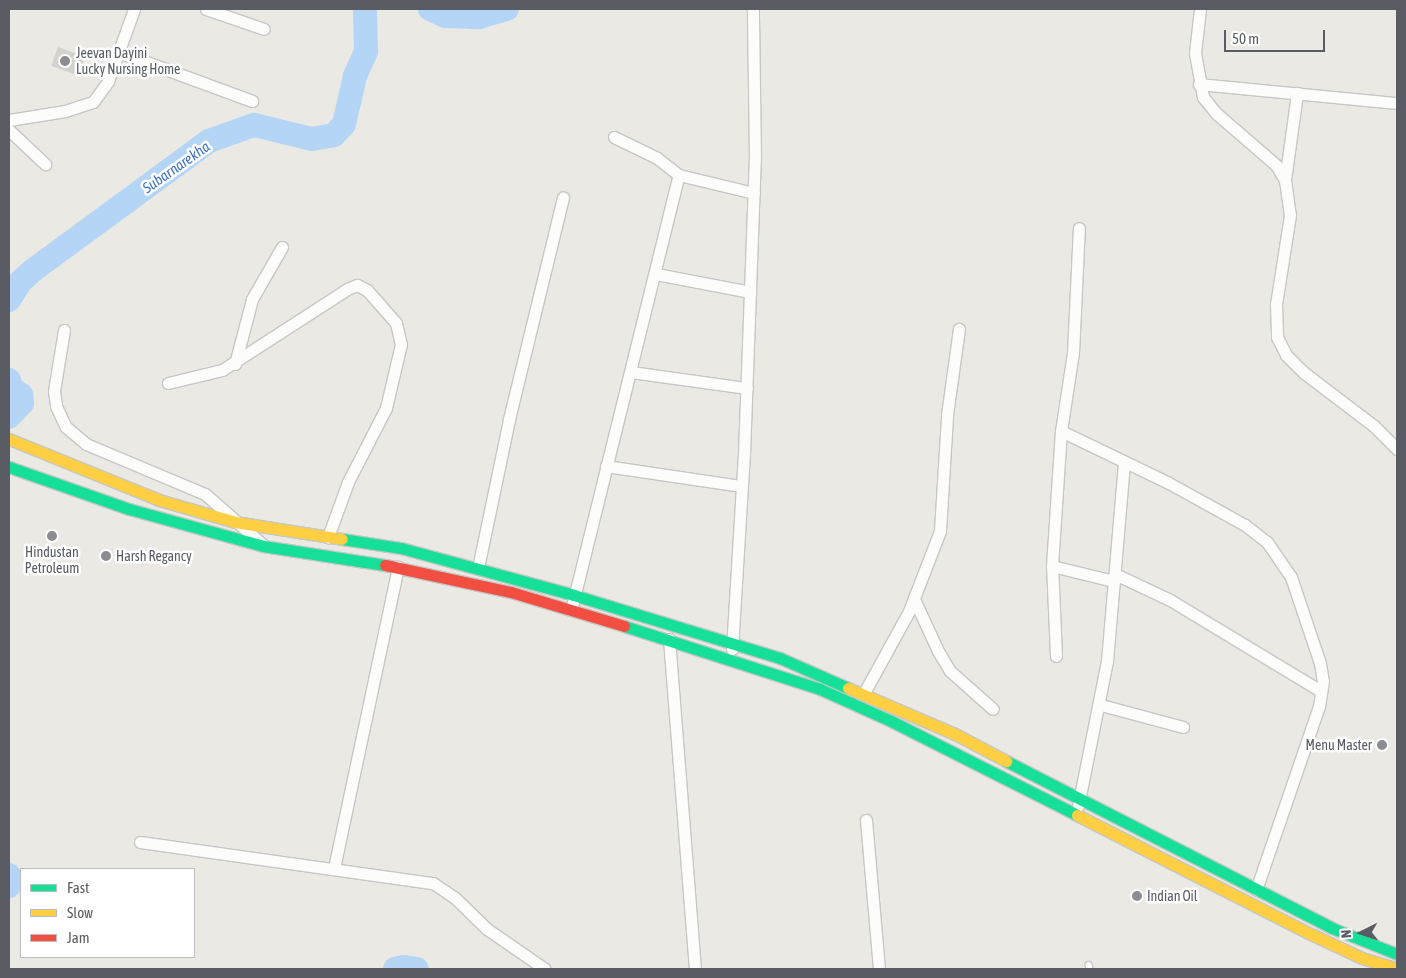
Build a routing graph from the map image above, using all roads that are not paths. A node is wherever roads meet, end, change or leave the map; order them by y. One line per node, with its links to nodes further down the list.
1 (134, 9): 6 (street)
2 (206, 9): 5 (street)
3 (753, 9): 17 (street)
4 (1200, 9): 7 (street)
5 (264, 29)
6 (119, 52): 9 (street); 11 (street)
7 (1198, 84): 8 (street); 16 (street)
8 (1297, 93): 10 (street); 16 (street)
9 (252, 101)
10 (1397, 103)
11 (9, 120)
12 (9, 130): 14 (street)
13 (614, 137): 15 (street)
14 (45, 164)
15 (678, 175): 17 (street); 21 (street)
16 (1285, 180): 31 (street)
17 (754, 193): 22 (street)
18 (563, 198): 41 (street)
19 (1079, 228): 29 (street)
20 (282, 246): 25 (street)
21 (656, 274): 22 (street); 26 (street)
22 (750, 292): 28 (street)
23 (959, 328): 44 (street)
24 (64, 330): 36 (street)
25 (234, 364): 27 (street); 37 (street)
26 (631, 372): 28 (street); 33 (street)
27 (168, 383)
28 (747, 388): 35 (street)
29 (1061, 431): 32 (street); 39 (street)
30 (9, 439): 36 (main road)
31 (1397, 449)
32 (1124, 463): 42 (street); 50 (street)
33 (606, 466): 35 (street); 43 (street)
34 (9, 467): 38 (main road)
35 (742, 486): 47 (street)
36 (235, 522): 37 (main road); 38 (street)
37 (328, 536): 41 (main road)
38 (264, 546): 40 (main road)
39 (1052, 566): 42 (street); 48 (street)
40 (398, 567): 45 (main road); 59 (street)
41 (478, 568): 43 (main road)
42 (1115, 577): 50 (street); 52 (street)
43 (574, 595): 45 (street); 47 (main road)
44 (914, 599): 51 (street); 53 (street)
45 (570, 610): 46 (main road)
46 (669, 639): 49 (main road); 66 (street)
47 (732, 643): 49 (street); 51 (main road)
48 (1056, 656)
49 (731, 658): 56 (main road)
50 (1321, 691): 62 (street)
51 (864, 693): 55 (main road)
52 (1100, 705): 54 (street); 55 (street)
53 (993, 710)
54 (1183, 727)
55 (1081, 800): 56 (street); 60 (main road)
56 (1074, 814): 61 (main road)
57 (866, 820): 67 (street)
58 (140, 842): 59 (street)
59 (334, 868): 65 (street)
60 (1216, 869): 61 (main road); 62 (main road)
61 (1209, 882): 64 (main road)
62 (1256, 890): 63 (main road)
63 (1397, 954)
64 (1360, 964): 68 (main road)
65 (545, 969)
66 (695, 969)
67 (879, 969)
68 (1397, 969)

